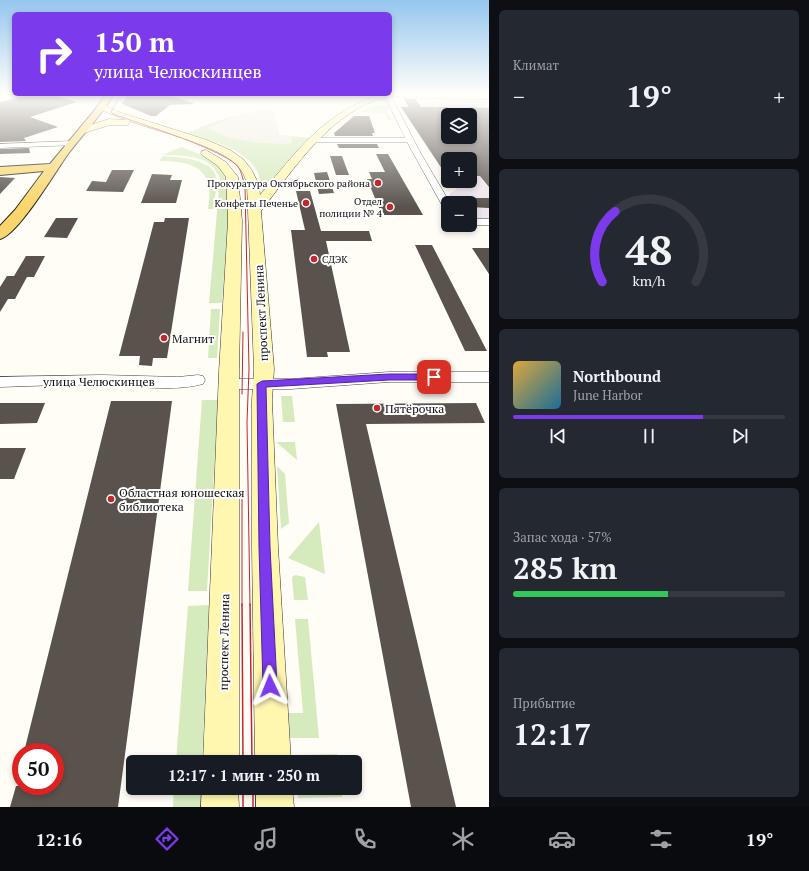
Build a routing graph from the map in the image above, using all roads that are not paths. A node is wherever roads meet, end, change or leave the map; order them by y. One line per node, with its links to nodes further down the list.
1 (76, 132): 9 (main road)
2 (82, 132): 9 (main road)
3 (149, 132): 21 (main road, проспект Ленина)
4 (169, 132): 14 (main road, проспект Ленина)
5 (323, 132): 7 (main road)
6 (405, 132): 8 (street)
7 (314, 140): 8 (street); 14 (main road)
8 (409, 140): 13 (street)
9 (67, 143): 10 (street); 11 (main road)
10 (0, 146)
11 (48, 167): 12 (main road); 17 (main road); 17 (main road)
12 (0, 170)
13 (442, 196)
14 (254, 210): 22 (main road, проспект Ленина)
15 (477, 222): 16 (street)
16 (489, 222)
17 (1, 230)
18 (489, 377): 22 (street)
19 (198, 380): 20 (street, улица Челюскинцев)
20 (0, 382)
21 (230, 384): 22 (street); 23 (main road, проспект Ленина)
22 (262, 384): 24 (main road, проспект Ленина)
23 (221, 755)
24 (273, 755)
25 (220, 795): 27 (main road)
26 (274, 795): 28 (main road)
27 (220, 807)
28 (275, 807)

